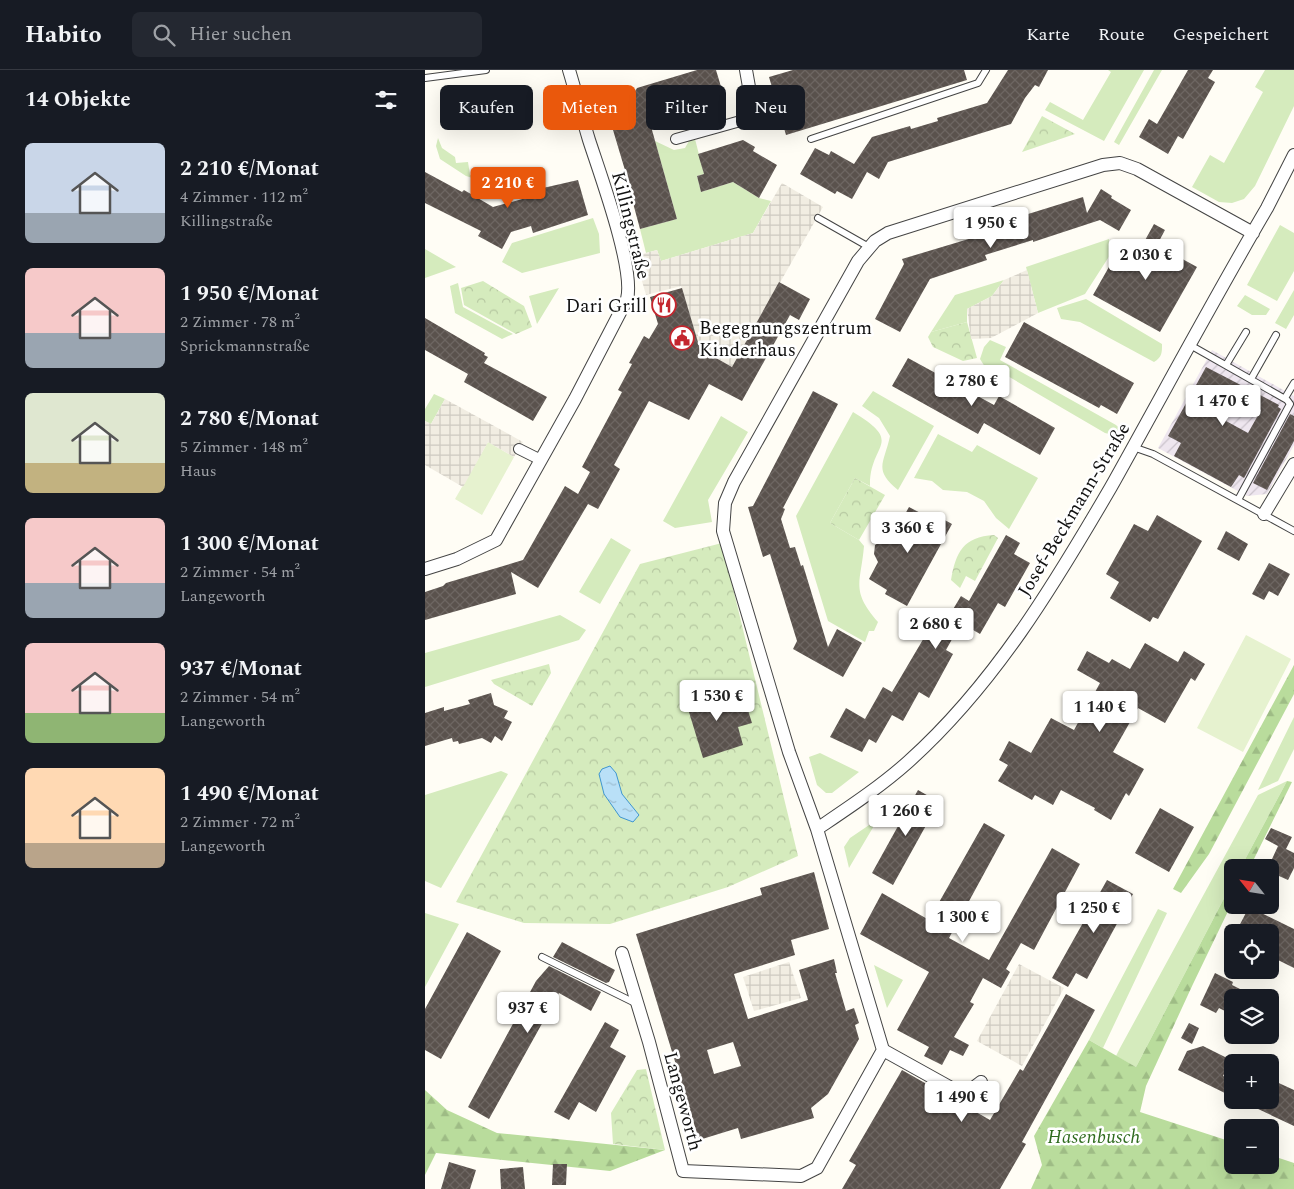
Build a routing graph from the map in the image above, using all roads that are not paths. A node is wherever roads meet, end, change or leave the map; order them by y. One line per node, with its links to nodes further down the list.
1 (486, 70): 5 (lane)
2 (569, 70): 23 (street, Killingstraße)
3 (746, 70): 6 (street)
4 (987, 70): 9 (lane)
5 (425, 78)
6 (749, 85)
7 (736, 122): 8 (street)
8 (676, 139)
9 (811, 139)
10 (1294, 155): 12 (street, Josef-Beckmann-Straße)
11 (818, 218): 13 (lane)
12 (1253, 233): 13 (street); 16 (street, Josef-Beckmann-Straße)
13 (869, 247): 29 (street)
14 (1246, 332): 17 (lane)
15 (1276, 335): 18 (lane)
16 (1190, 345): 17 (lane); 21 (street, Josef-Beckmann-Straße)
17 (1226, 366): 18 (lane)
18 (1251, 379): 20 (lane)
19 (1294, 383): 20 (lane)
20 (1285, 398): 25 (lane)
21 (1133, 447): 25 (lane); 29 (street, Josef-Beckmann-Straße)
22 (519, 449): 23 (street)
23 (541, 460): 28 (street, Killingstraße)
24 (1294, 464): 26 (street)
25 (1238, 500): 26 (lane)
26 (1264, 514): 27 (lane)
27 (1294, 531)
28 (425, 569)
29 (817, 829): 33 (street)
30 (622, 953): 32 (street, Langeworth)
31 (542, 957): 32 (lane)
32 (637, 1005): 33 (street, Langeworth)
33 (883, 1050): 34 (street)
34 (981, 1082)

